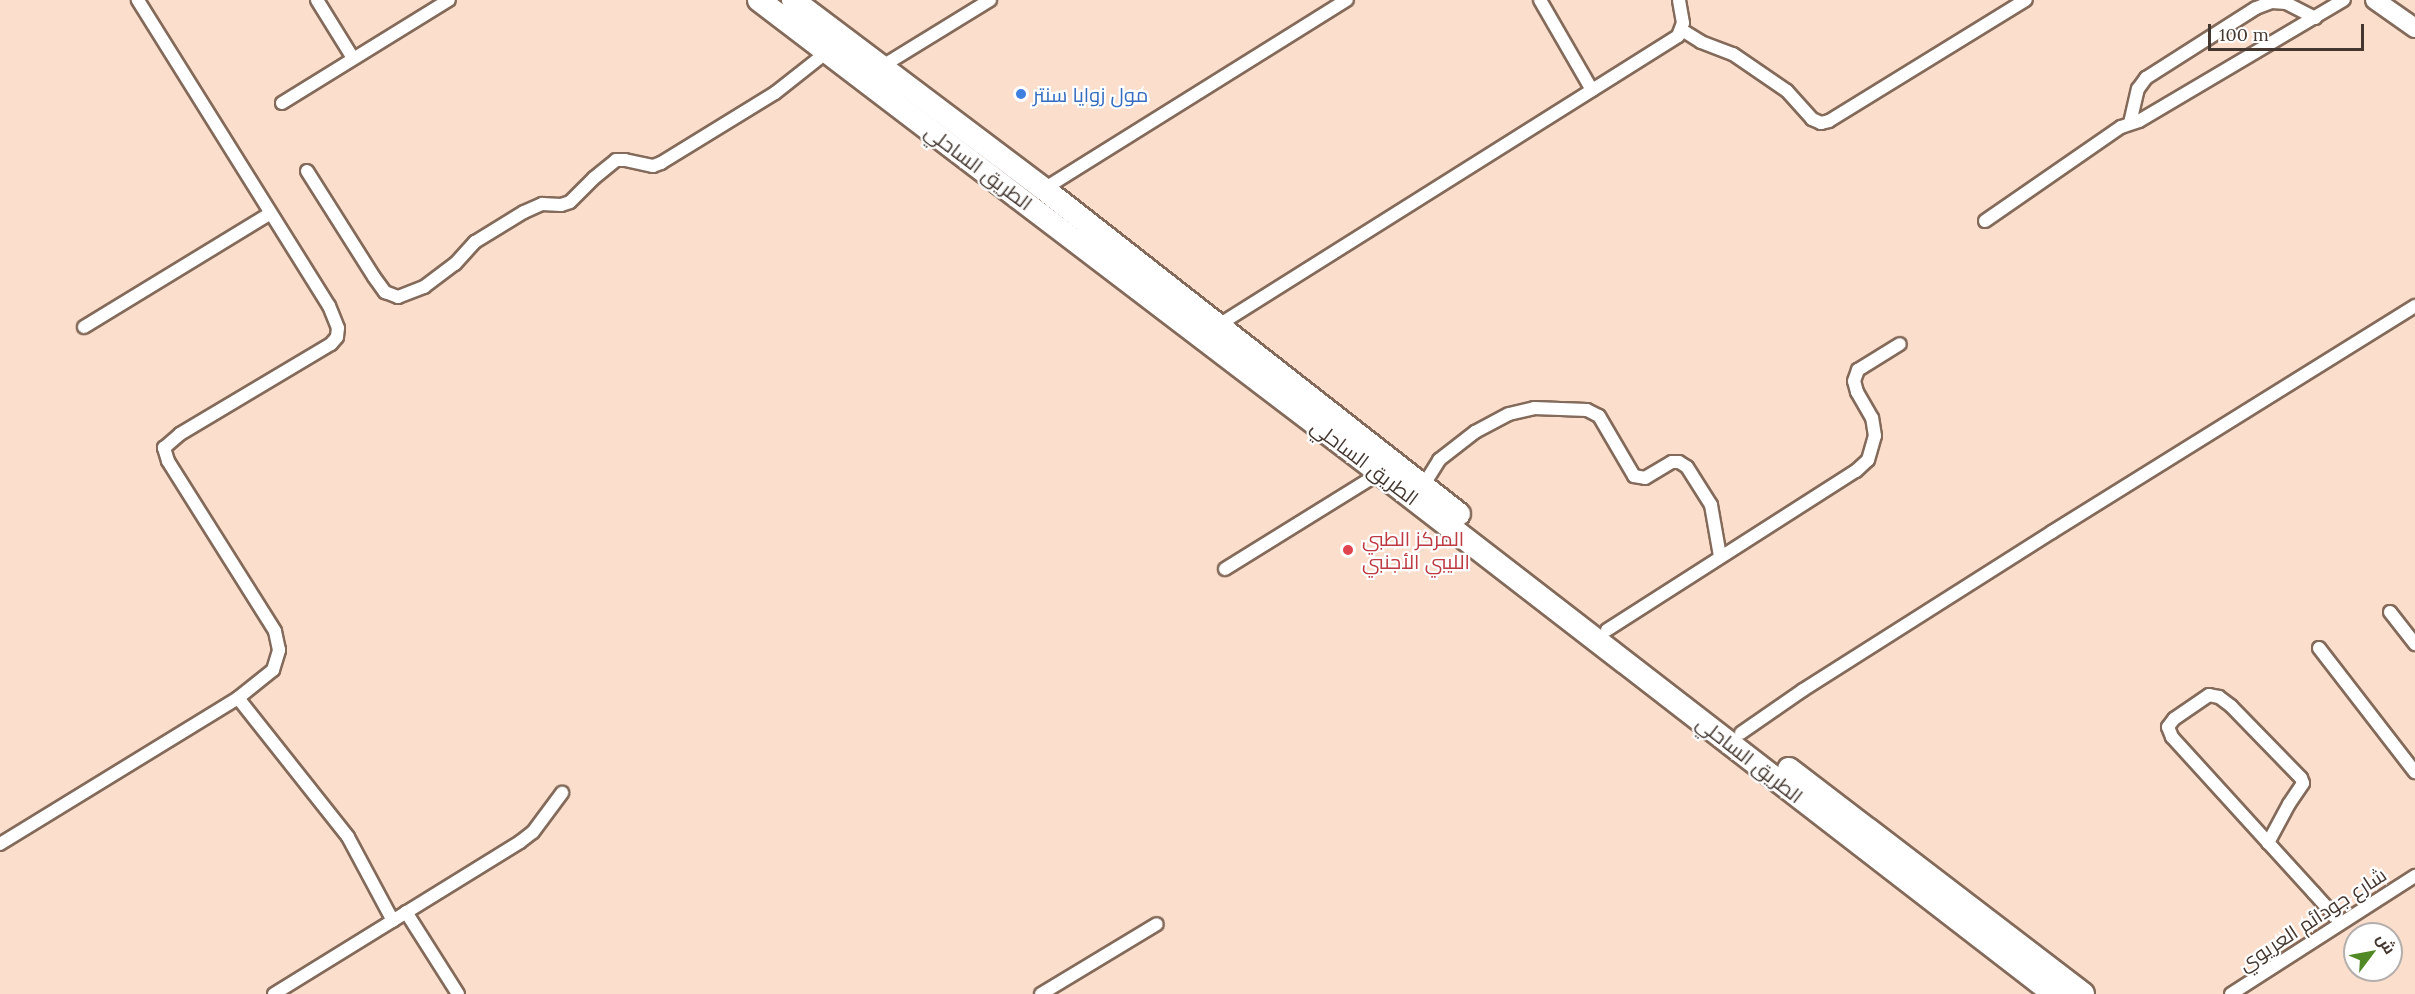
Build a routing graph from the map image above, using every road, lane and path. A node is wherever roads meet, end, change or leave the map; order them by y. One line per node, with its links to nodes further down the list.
1 (138, 0): 25 (street)
2 (316, 0): 18 (street)
3 (449, 0): 18 (street)
4 (759, 0): 17 (highway, الطريق الساحلي)
5 (793, 0): 19 (highway, الطريق الساحلي)
6 (990, 0): 19 (street)
7 (1347, 0): 13 (street)
8 (1540, 0): 20 (street)
9 (1679, 0): 16 (street)
10 (2026, 0): 16 (street)
11 (2344, 0): 14 (street)
12 (2375, 0): 15 (street)
13 (1328, 5): 24 (street)
14 (2315, 18): 22 (street); 22 (street)
15 (2415, 28)
16 (1682, 30): 20 (street)
17 (827, 52): 23 (street); 31 (highway, الطريق الساحلي)
18 (353, 58): 21 (street)
19 (881, 68): 24 (highway, الطريق الساحلي)
20 (1592, 90): 28 (street)
21 (282, 103)
22 (2130, 123): 26 (street)
23 (307, 171)
24 (1044, 189): 28 (highway, الطريق الساحلي)
25 (269, 214): 29 (street); 39 (street)
26 (1985, 220)
27 (2415, 306): 40 (street)
28 (1218, 326): 32 (highway, الطريق الساحلي)
29 (84, 327)
30 (1900, 344): 33 (street)
31 (1380, 473): 34 (street); 53 (highway, الطريق الساحلي)
32 (1423, 486): 33 (street); 36 (highway, الطريق الساحلي)
33 (1720, 556): 36 (street)
34 (1224, 569)
35 (2390, 612): 37 (street)
36 (1607, 630): 40 (highway, الطريق الساحلي)
37 (2415, 644)
38 (2319, 648): 41 (street)
39 (238, 698): 44 (street); 47 (street)
40 (1741, 733): 54 (highway, الطريق الساحلي)
41 (2415, 772)
42 (562, 793): 46 (street)
43 (2268, 843): 43 (street); 48 (street)
44 (0, 844)
45 (2415, 876): 48 (street, شارع جودائم العريوي)
46 (406, 912): 47 (street); 51 (street)
47 (393, 921): 50 (street)
48 (2342, 923): 55 (street, شارع جودائم العريوي)
49 (1156, 924): 52 (street)
50 (274, 994)
51 (458, 994)
52 (1041, 994)
53 (2054, 994)
54 (2083, 994)
55 (2231, 994)

